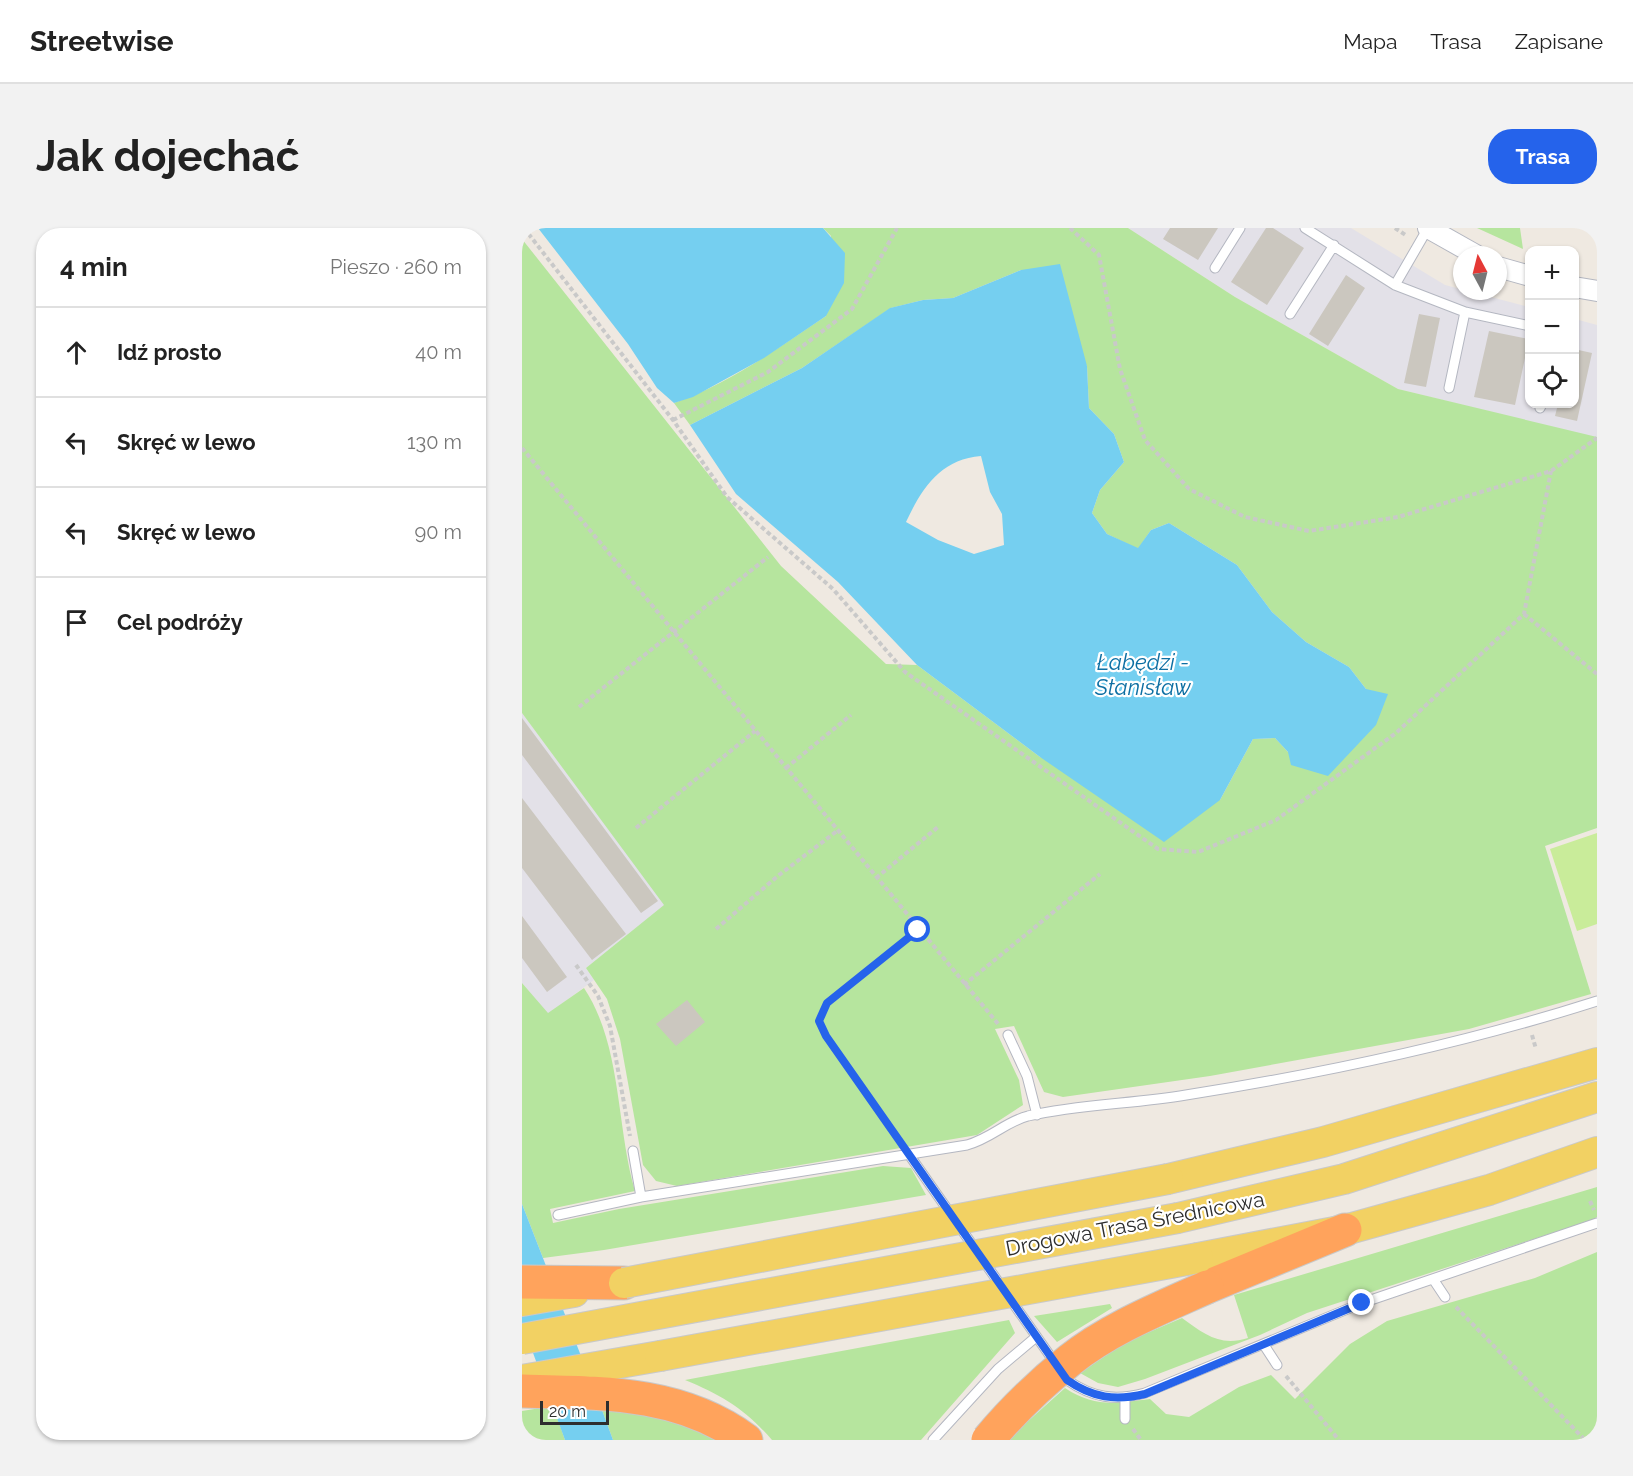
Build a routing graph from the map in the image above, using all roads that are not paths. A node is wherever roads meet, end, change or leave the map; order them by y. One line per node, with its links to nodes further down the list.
1 (1239, 228): 6 (lane)
2 (1305, 228): 4 (lane)
3 (1428, 228): 5 (street); 9 (lane)
4 (1334, 245): 9 (lane); 13 (lane)
5 (1460, 246)
6 (1215, 268)
7 (1507, 270): 8 (street)
8 (1525, 275)
9 (1395, 285): 12 (lane)
10 (1579, 288): 11 (street)
11 (1597, 291)
12 (1465, 312): 14 (lane); 15 (lane)
13 (1290, 314)
14 (1525, 325)
15 (1449, 388)
16 (1597, 1001): 20 (lane)
17 (1008, 1035): 20 (lane)
18 (1597, 1063): 31 (main road, bridge)
19 (1597, 1097): 35 (main road, Drogowa Trasa Średnicowa, bridge)
20 (1037, 1114): 23 (lane)
21 (633, 1151): 24 (lane)
22 (1597, 1152): 27 (main road)
23 (910, 1156): 24 (lane); 34 (lane)
24 (641, 1197): 25 (lane)
25 (558, 1215)
26 (1597, 1223): 29 (lane)
27 (1345, 1230): 28 (highway)
28 (1202, 1272): 38 (main road, Drogowa Trasa Średnicowa, bridge); 44 (highway, bridge)
29 (1433, 1279): 32 (lane); 36 (lane)
30 (522, 1282): 31 (highway)
31 (624, 1282): 33 (main road)
32 (1445, 1297)
33 (522, 1301)
34 (1036, 1337): 40 (lane); 43 (lane)
35 (522, 1339)
36 (1264, 1345): 37 (lane); 40 (lane)
37 (1277, 1365)
38 (522, 1380)
39 (522, 1390): 42 (highway)
40 (1125, 1398): 41 (lane)
41 (1125, 1419)
42 (746, 1440)
43 (933, 1440)
44 (988, 1440)

